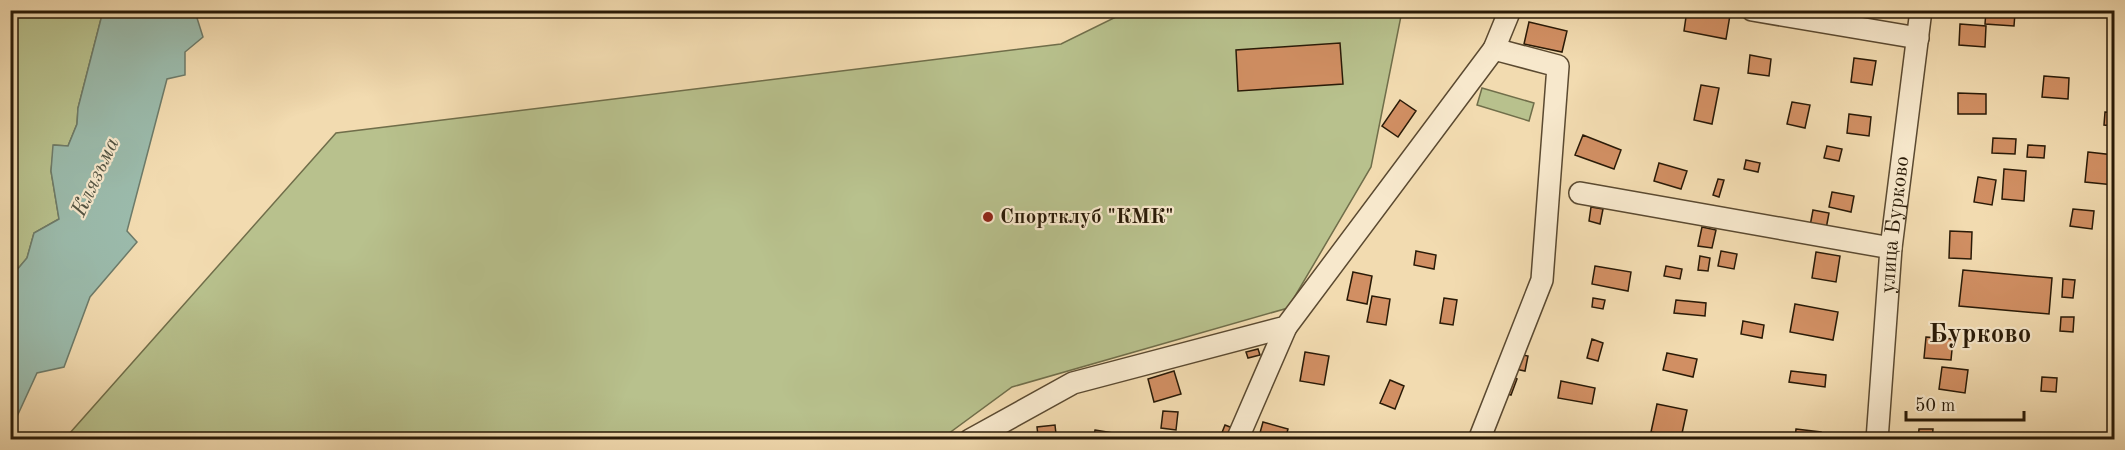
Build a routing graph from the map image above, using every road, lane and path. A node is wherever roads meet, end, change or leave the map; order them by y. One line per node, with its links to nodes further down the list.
1 (1510, 10): 5 (street)
2 (1752, 10): 4 (street)
3 (1922, 10): 4 (street, улица Бурково)
4 (1918, 38): 7 (street, улица Бурково)
5 (1494, 48): 8 (street); 11 (street)
6 (1580, 193): 7 (street)
7 (1891, 248): 12 (street, улица Бурково)
8 (1286, 327): 9 (street); 10 (street)
9 (976, 433)
10 (1238, 440)
11 (1479, 440)
12 (1877, 440)

